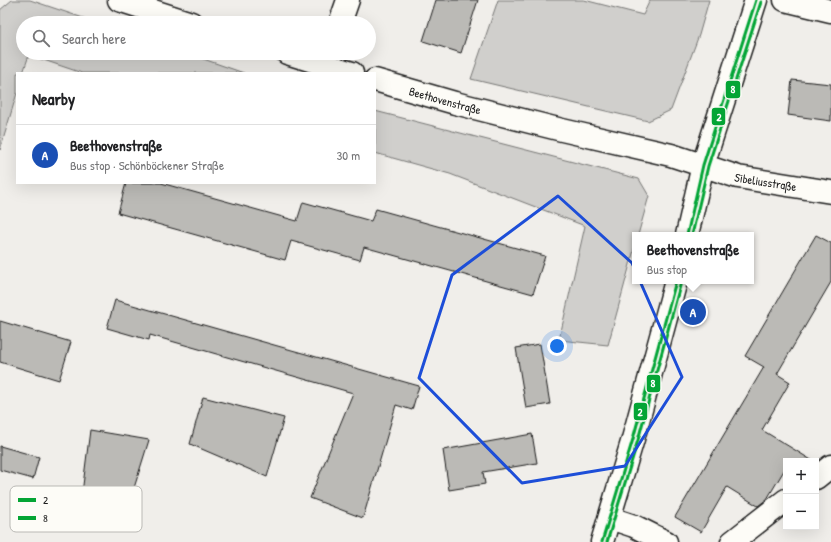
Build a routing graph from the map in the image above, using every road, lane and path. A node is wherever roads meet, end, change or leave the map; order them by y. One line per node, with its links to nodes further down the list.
1 (119, 0): 6 (street)
2 (348, 0): 7 (street)
3 (756, 0): 11 (street)
4 (784, 0): 5 (street)
5 (831, 11)
6 (169, 16)
7 (342, 16)
8 (329, 60): 9 (street)
9 (350, 72)
10 (376, 80): 11 (street, Beethovenstraße)
11 (703, 165): 12 (street, Sibeliusstraße); 13 (street)
12 (831, 192)
13 (688, 232)
14 (675, 284): 18 (street)
15 (831, 466): 16 (street)
16 (819, 476)
17 (783, 502): 21 (street)
18 (610, 518): 19 (street); 20 (street)
19 (602, 542)
20 (666, 542)
21 (732, 542)

